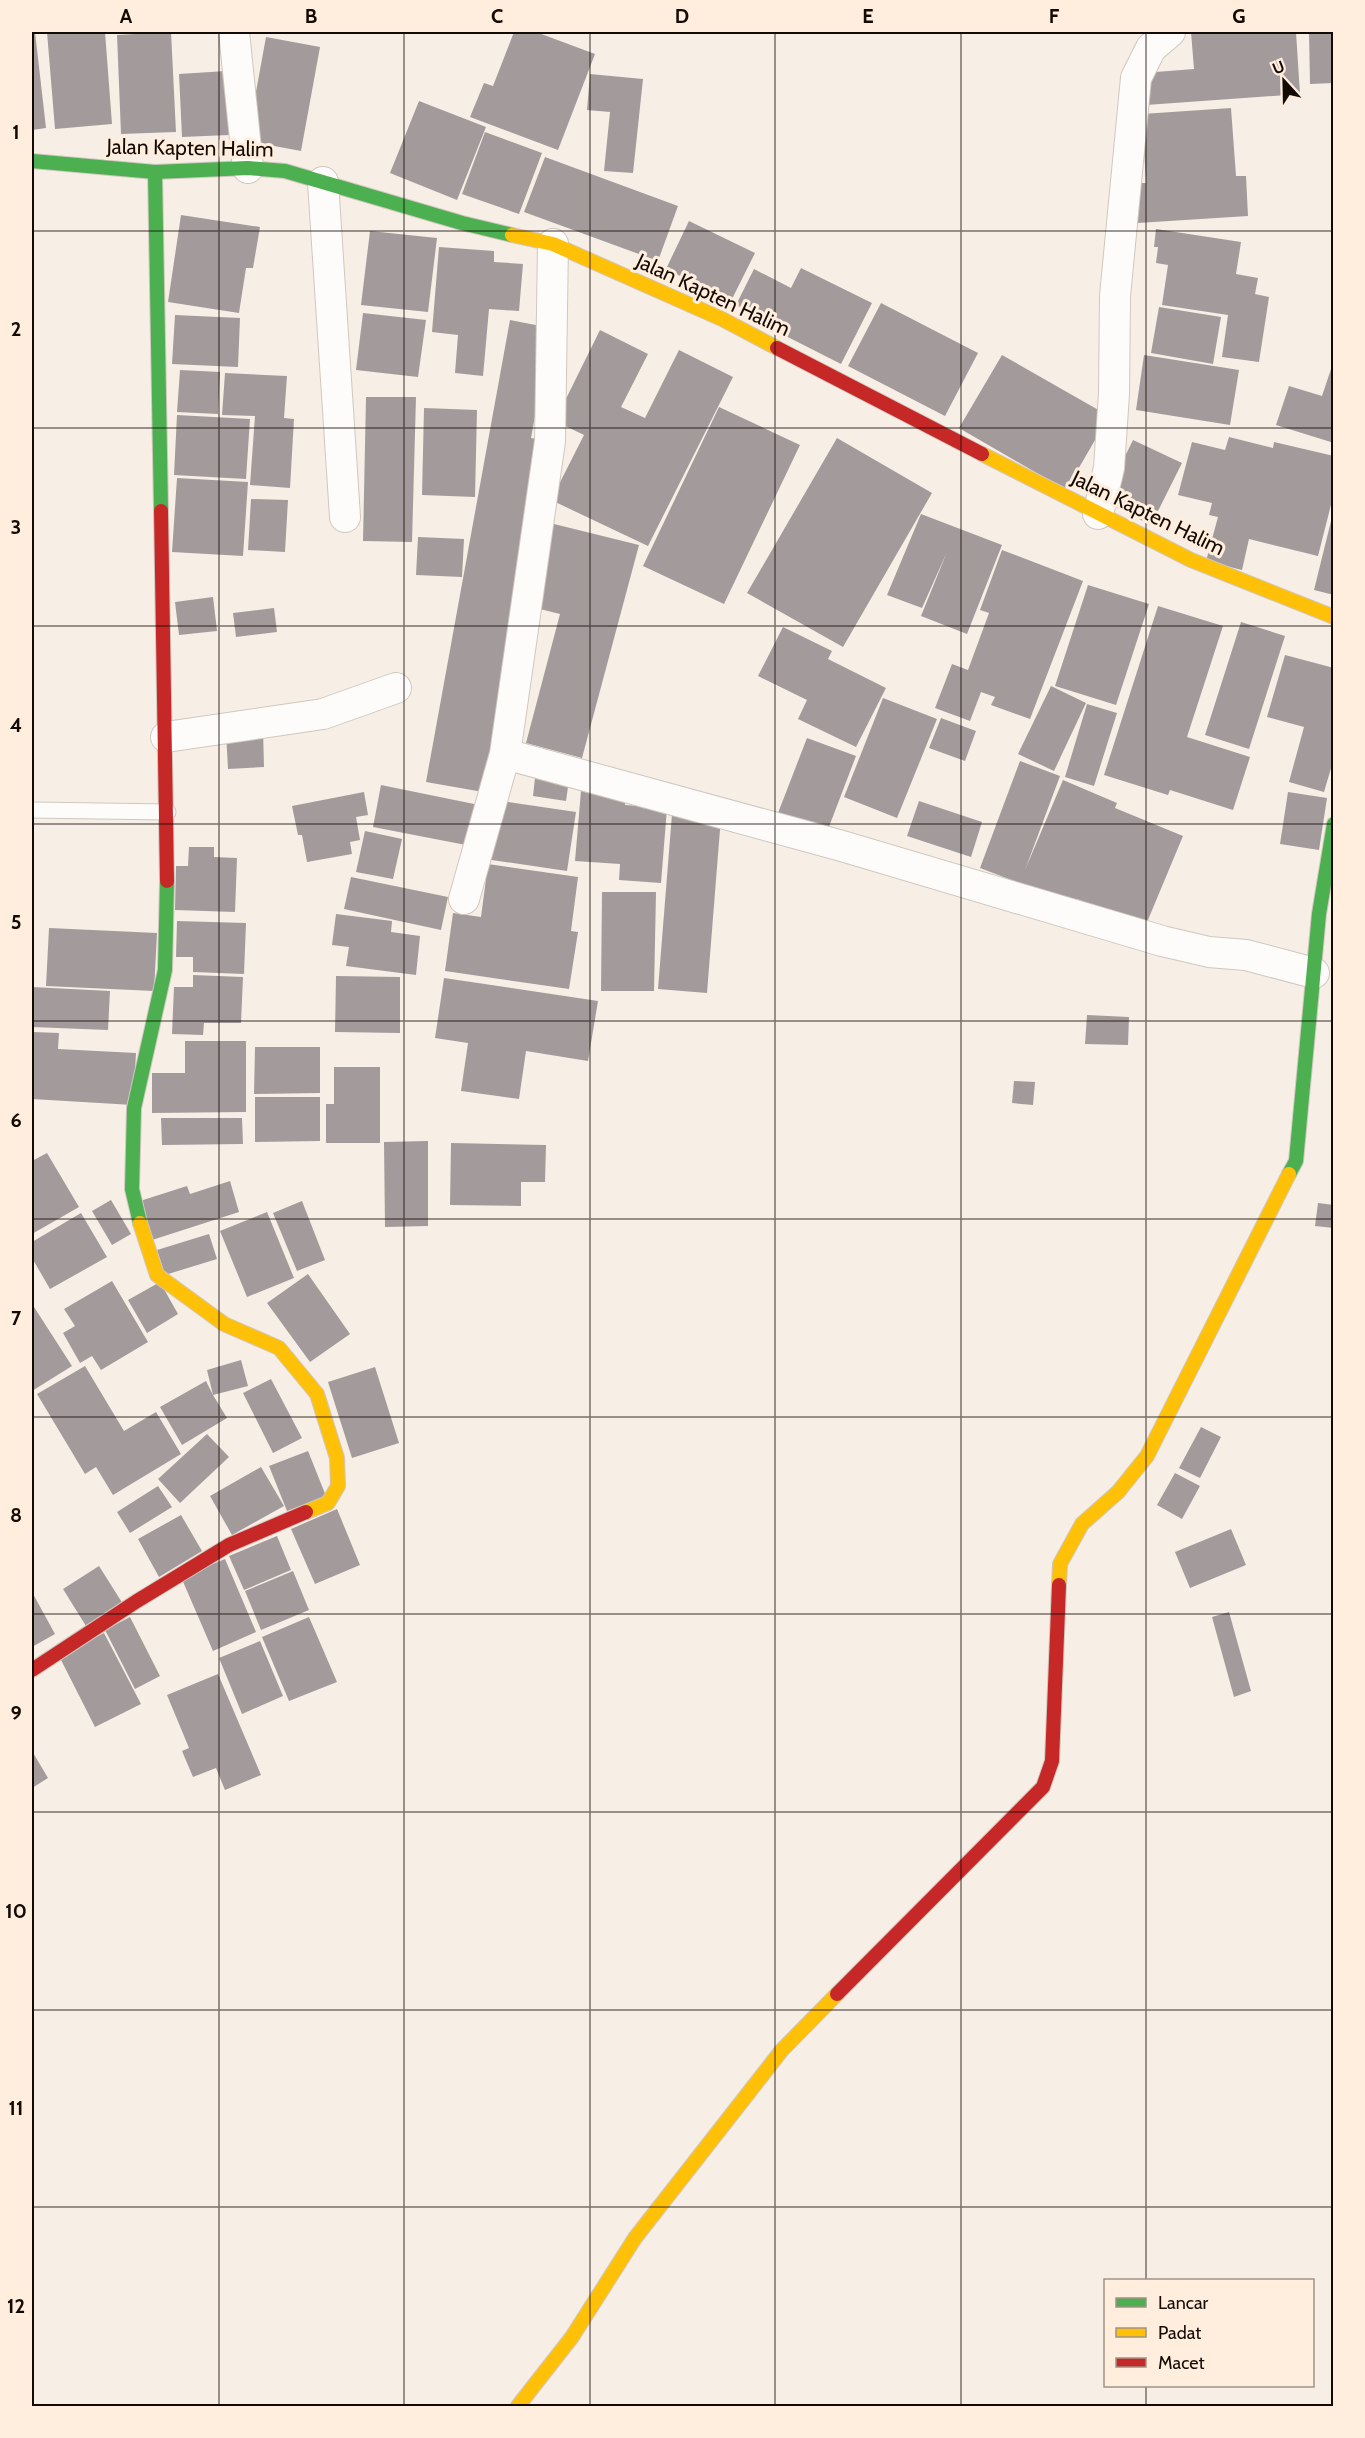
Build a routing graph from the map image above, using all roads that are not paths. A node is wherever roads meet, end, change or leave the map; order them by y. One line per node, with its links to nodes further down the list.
1 (234, 32): 4 (street)
2 (1170, 32): 8 (street)
3 (32, 161): 5 (street, Jalan Kapten Halim)
4 (248, 168): 5 (street, Jalan Kapten Halim); 6 (street, Jalan Kapten Halim)
5 (155, 171): 12 (street)
6 (323, 182): 7 (street, Jalan Kapten Halim); 9 (street)
7 (553, 244): 8 (street, Jalan Kapten Halim); 13 (street)
8 (1098, 514): 10 (street, Jalan Kapten Halim)
9 (345, 517)
10 (1334, 617)
11 (396, 688): 12 (street)
12 (166, 736): 15 (street)
13 (505, 754): 17 (street); 18 (street)
14 (32, 810): 15 (lane)
15 (168, 813): 19 (street)
16 (1334, 824): 18 (street)
17 (464, 899)
18 (1314, 973): 20 (street)
19 (32, 1670)
20 (518, 2406)

